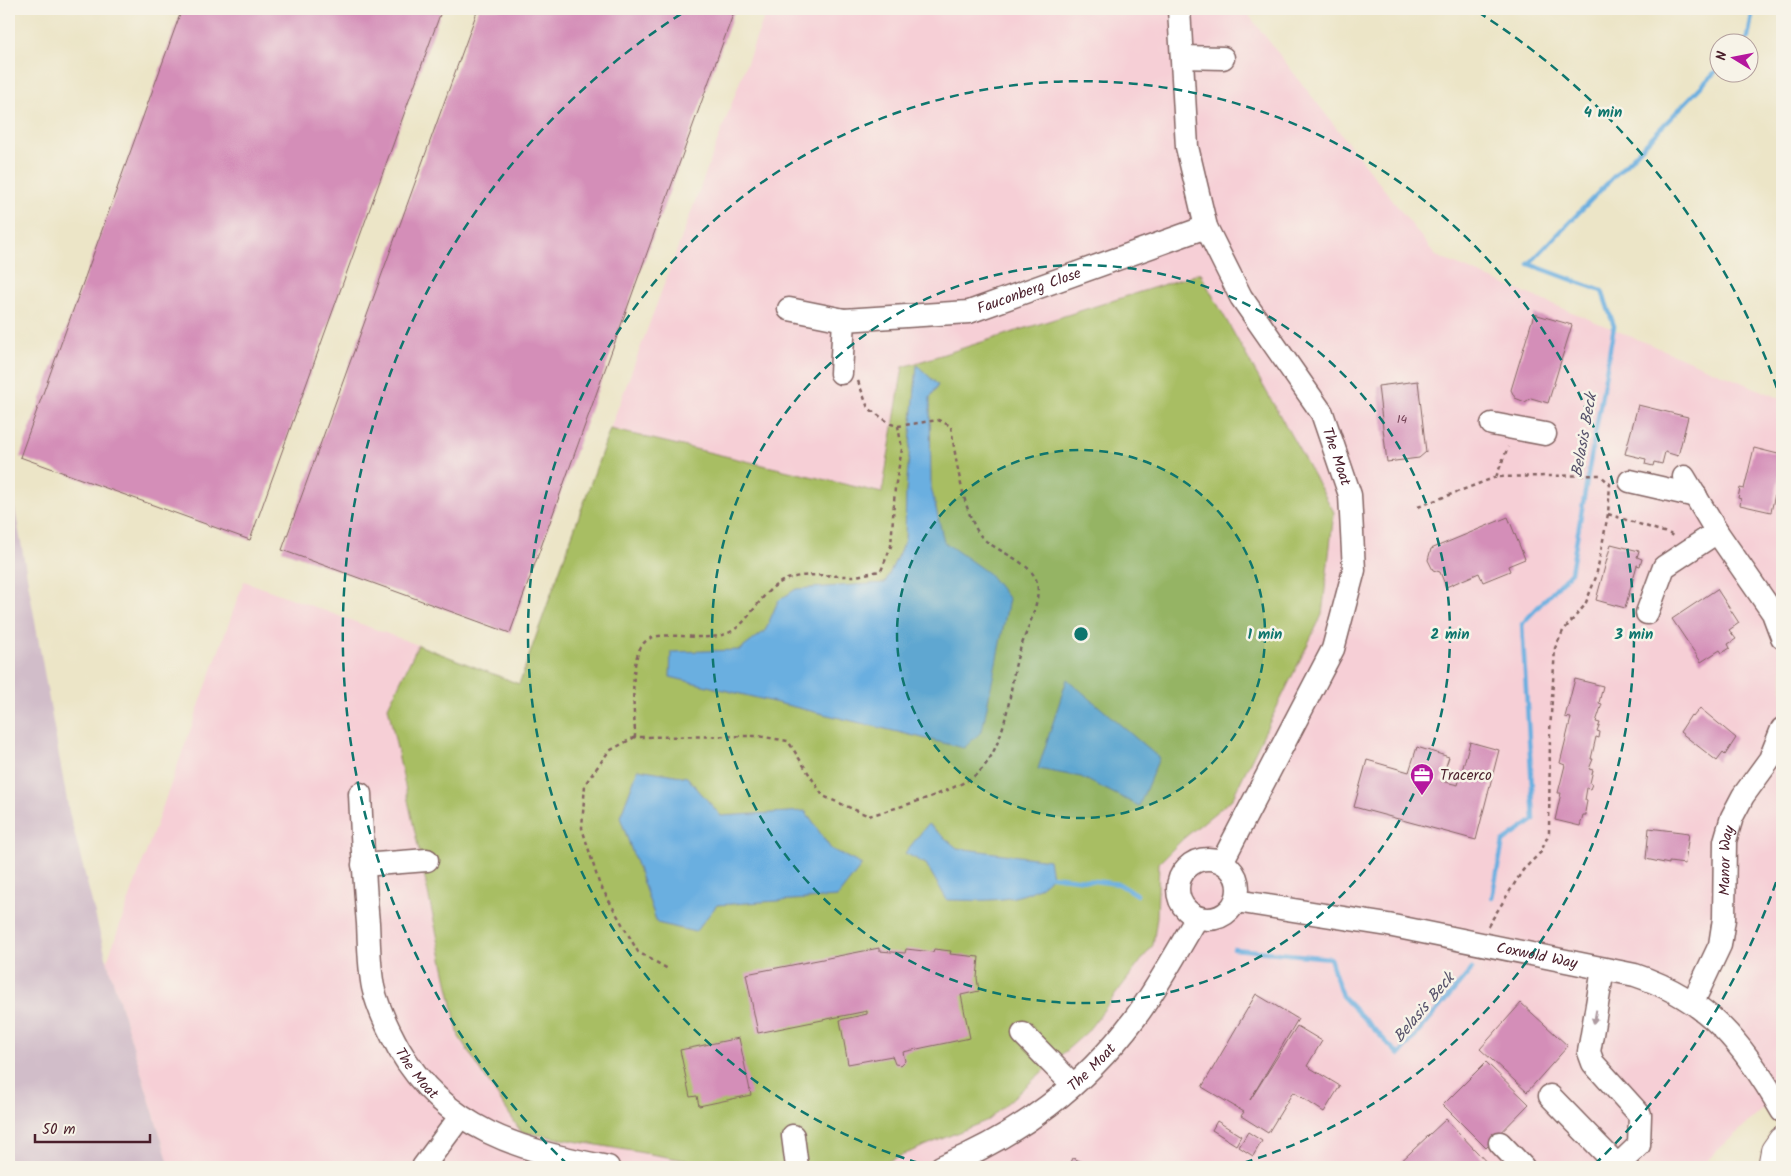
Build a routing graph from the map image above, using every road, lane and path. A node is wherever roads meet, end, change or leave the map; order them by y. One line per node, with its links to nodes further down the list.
1 (1179, 9): 2 (street, The Moat)
2 (1183, 57): 3 (street); 4 (street, The Moat)
3 (1223, 58)
4 (1206, 227): 6 (street, Fauconberg Close); 25 (street, The Moat)
5 (789, 309): 6 (street, Fauconberg Close)
6 (844, 320): 7 (street)
7 (841, 373): 9 (path)
8 (1502, 425): 10 (street); 11 (path)
9 (898, 426): 22 (path); 22 (path)
10 (1545, 434)
11 (1496, 477): 15 (path); 16 (path)
12 (1684, 477): 14 (street)
13 (1630, 481): 14 (street)
14 (1696, 496): 17 (street)
15 (1418, 507)
16 (1608, 514): 18 (path); 29 (path)
17 (1717, 532): 18 (street); 20 (street)
18 (1688, 551): 19 (street)
19 (1647, 613)
20 (1782, 637)
21 (1782, 729): 32 (street, Manor Way)
22 (635, 737): 31 (path)
23 (360, 794): 26 (street, The Moat)
24 (427, 860): 26 (street)
25 (1222, 862): 27 (street); 28 (street)
26 (364, 865): 37 (street, The Moat)
27 (1236, 901): 28 (street); 29 (street, Coxwold Way)
28 (1197, 918): 34 (street, The Moat)
29 (1483, 945): 30 (street, Coxwold Way)
30 (1604, 969): 32 (street, Coxwold Way); 40 (street, one-way to 40)
31 (670, 970)
32 (1693, 1002): 36 (street, Coxwold Way)
33 (1023, 1034): 34 (street)
34 (1073, 1085): 44 (street, The Moat)
35 (1550, 1096): 40 (street)
36 (1782, 1111)
37 (460, 1116): 41 (street); 42 (street, The Moat)
38 (793, 1136): 43 (street)
39 (1500, 1143): 45 (street)
40 (1617, 1166)
41 (423, 1167)
42 (608, 1167)
43 (797, 1167)
44 (941, 1167)
45 (1523, 1167)

